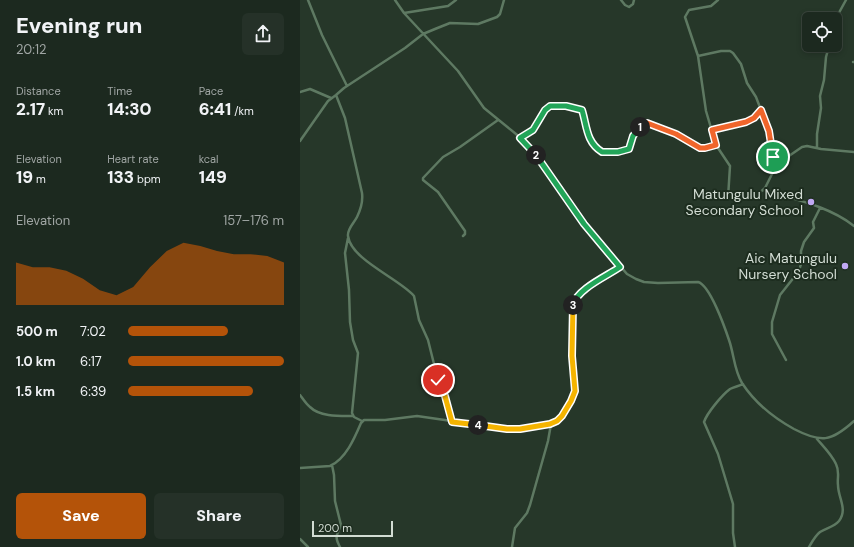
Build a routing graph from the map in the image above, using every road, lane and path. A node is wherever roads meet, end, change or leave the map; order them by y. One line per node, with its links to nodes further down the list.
1 (308, 0): 14 (street)
2 (395, 0): 10 (street)
3 (456, 0): 10 (street)
4 (504, 0): 11 (street)
5 (621, 0): 6 (street)
6 (634, 0)
7 (718, 0): 13 (street)
8 (846, 0): 9 (street)
9 (839, 12)
10 (404, 13): 11 (street)
11 (423, 34): 14 (street); 19 (street)
12 (828, 52): 24 (street)
13 (698, 56): 18 (street); 20 (street)
14 (347, 86): 16 (street)
15 (300, 92): 17 (street)
16 (336, 95): 17 (street); 30 (street)
17 (332, 98): 22 (street)
18 (761, 110): 20 (street); 26 (street)
19 (498, 120): 21 (street); 31 (street)
20 (712, 130): 23 (street)
21 (520, 138): 23 (street); 32 (street)
22 (300, 141)
23 (716, 145): 27 (street)
24 (817, 148): 25 (street); 26 (street)
25 (854, 152)
26 (780, 164): 27 (street)
27 (763, 190): 28 (street)
28 (820, 208): 29 (street); 33 (street)
29 (854, 226)
30 (348, 236): 36 (street); 39 (street)
31 (462, 236)
32 (620, 267): 34 (street); 40 (street)
33 (786, 360)
34 (742, 384): 41 (street); 48 (street)
35 (300, 395): 36 (street)
36 (353, 416): 37 (street)
37 (362, 421): 39 (street); 42 (street)
38 (854, 421): 41 (street)
39 (452, 422): 40 (street)
40 (550, 424): 47 (street)
41 (817, 439): 49 (street)
42 (332, 465): 43 (street); 46 (street)
43 (300, 468)
44 (300, 539): 45 (street)
45 (308, 547)
46 (340, 547)
47 (512, 547)
48 (735, 547)
49 (809, 547)

